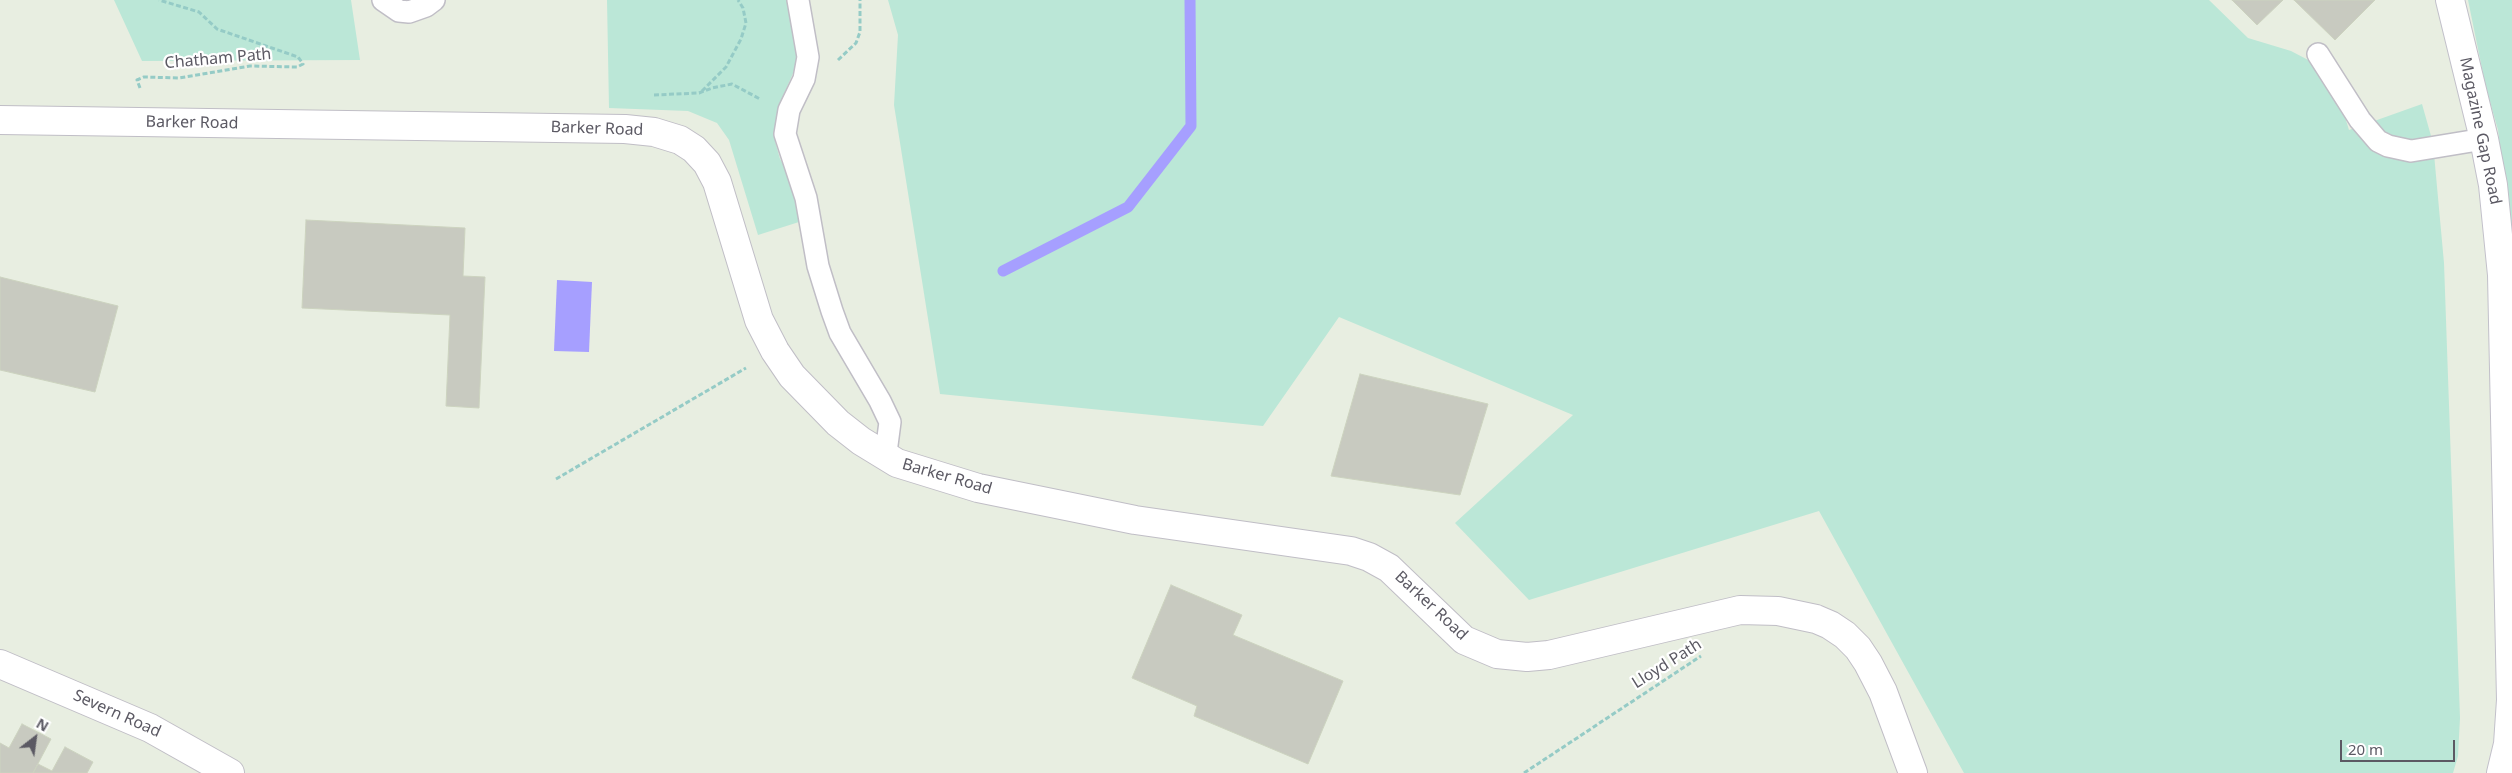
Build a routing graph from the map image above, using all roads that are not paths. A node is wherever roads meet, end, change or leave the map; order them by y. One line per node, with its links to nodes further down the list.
1 (383, 0): 2 (lane)
2 (434, 0)
3 (798, 0): 8 (lane)
4 (2450, 0): 7 (street, Magazine Gap Road)
5 (2318, 54): 7 (lane)
6 (0, 120): 8 (street, Barker Road)
7 (2484, 139): 12 (street, Magazine Gap Road)
8 (882, 455): 11 (street, Barker Road)
9 (0, 664): 10 (street, Severn Road)
10 (230, 773)
11 (1913, 773)
12 (2501, 773)

